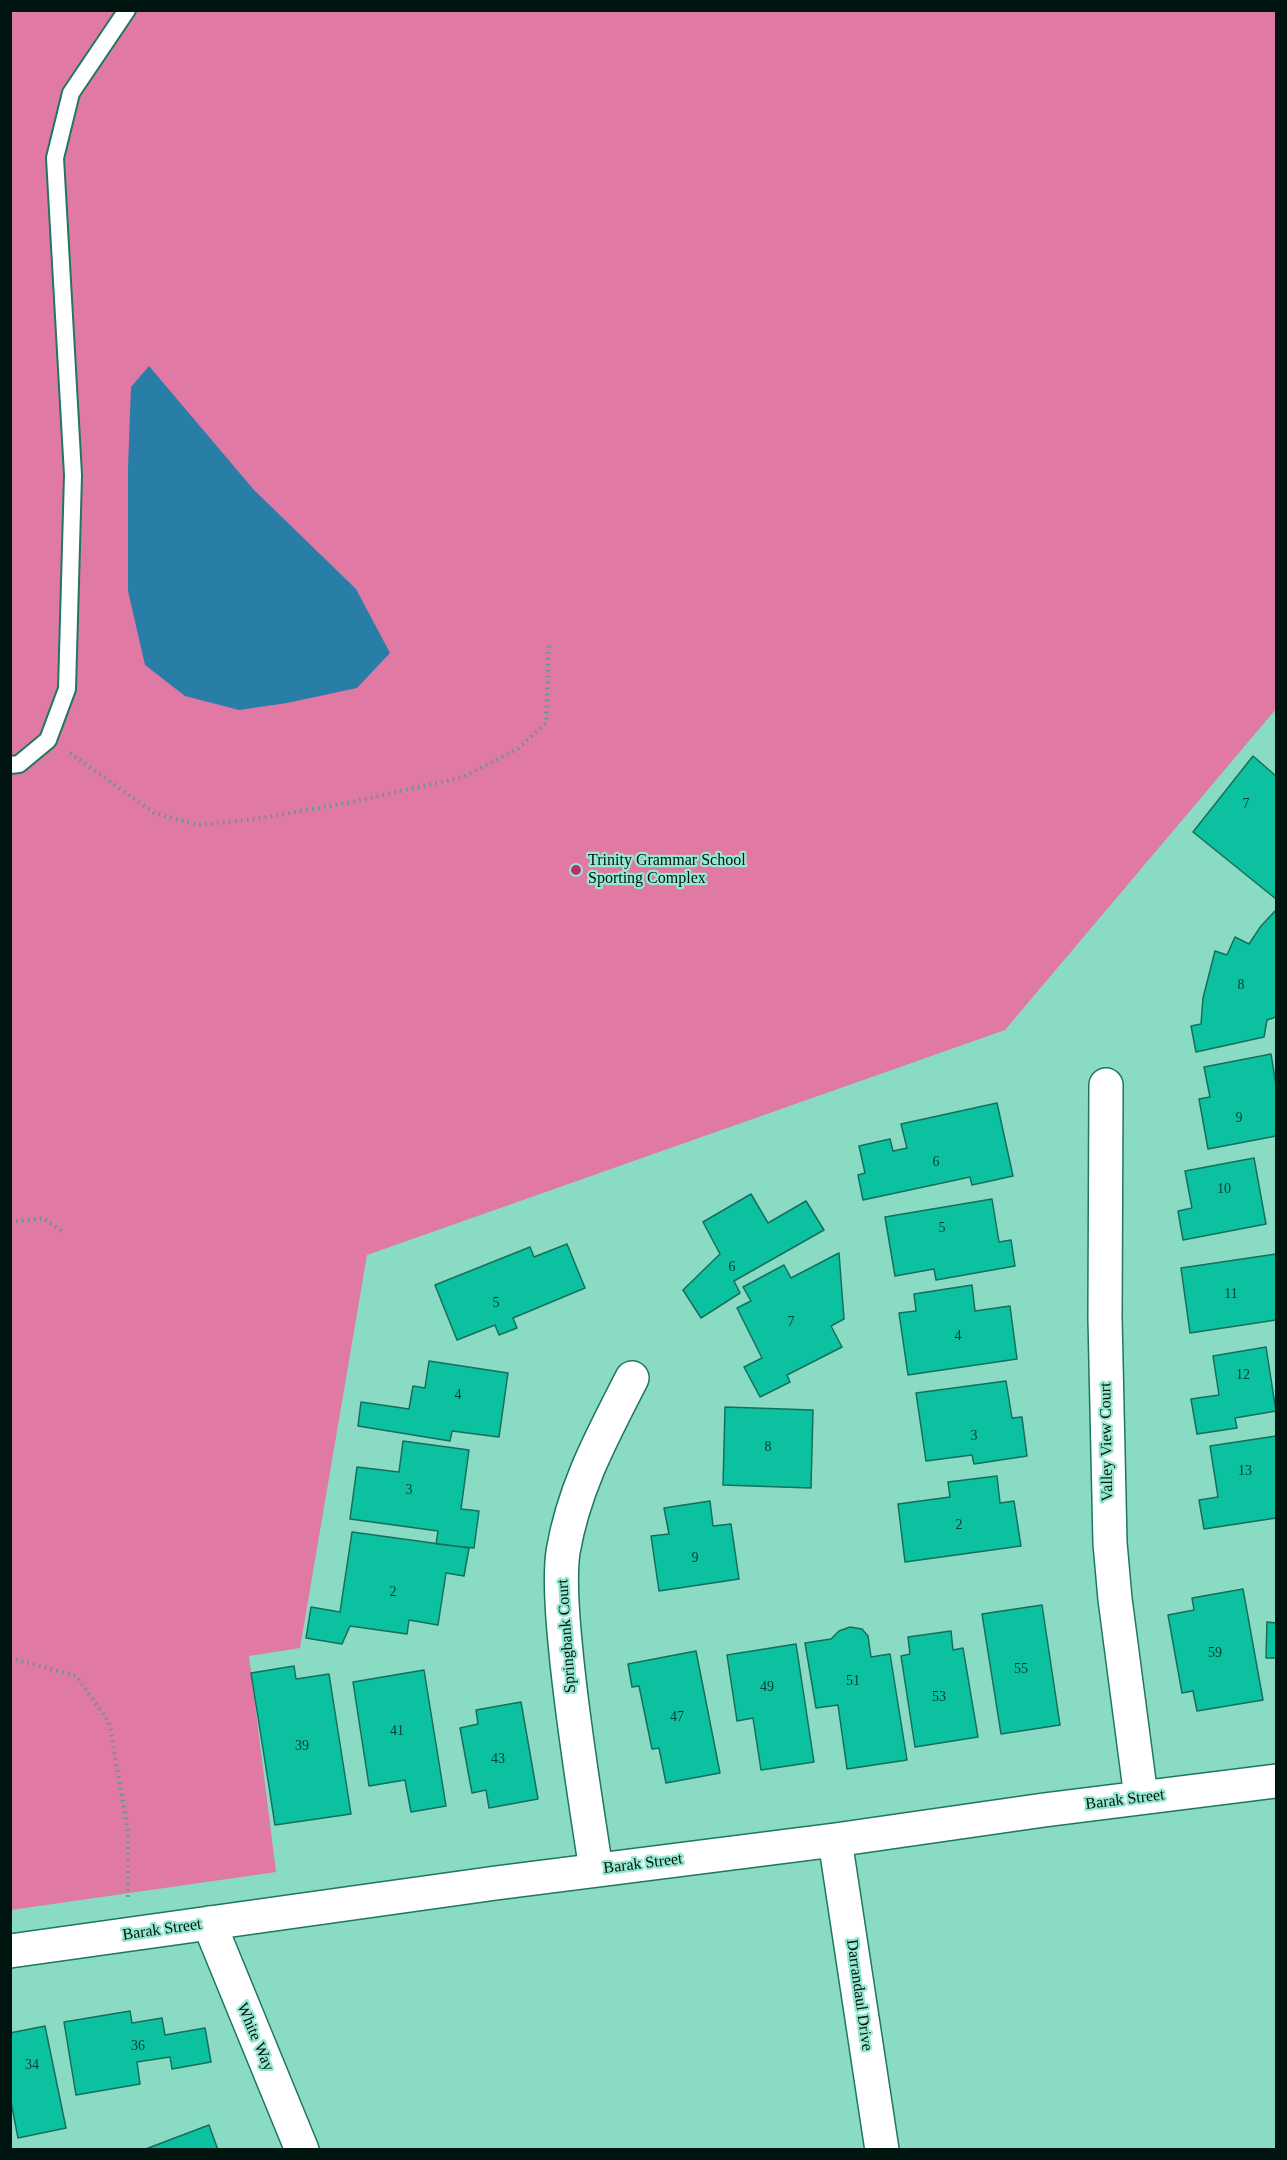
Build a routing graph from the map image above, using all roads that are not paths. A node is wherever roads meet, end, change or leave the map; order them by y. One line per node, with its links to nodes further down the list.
1 (127, 10): 2 (lane)
2 (10, 765)
3 (1106, 1084): 6 (street, Valley View Court)
4 (632, 1378): 8 (street, Springbank Court)
5 (1276, 1781): 6 (street, Barak Street)
6 (1141, 1797): 7 (street, Barak Street)
7 (835, 1840): 8 (street, Barak Street); 12 (street, Darrandaul Drive)
8 (596, 1870): 9 (street, Barak Street)
9 (209, 1923): 10 (street, Barak Street); 11 (street, White Way)
10 (10, 1951)
11 (302, 2150)
12 (882, 2150)

